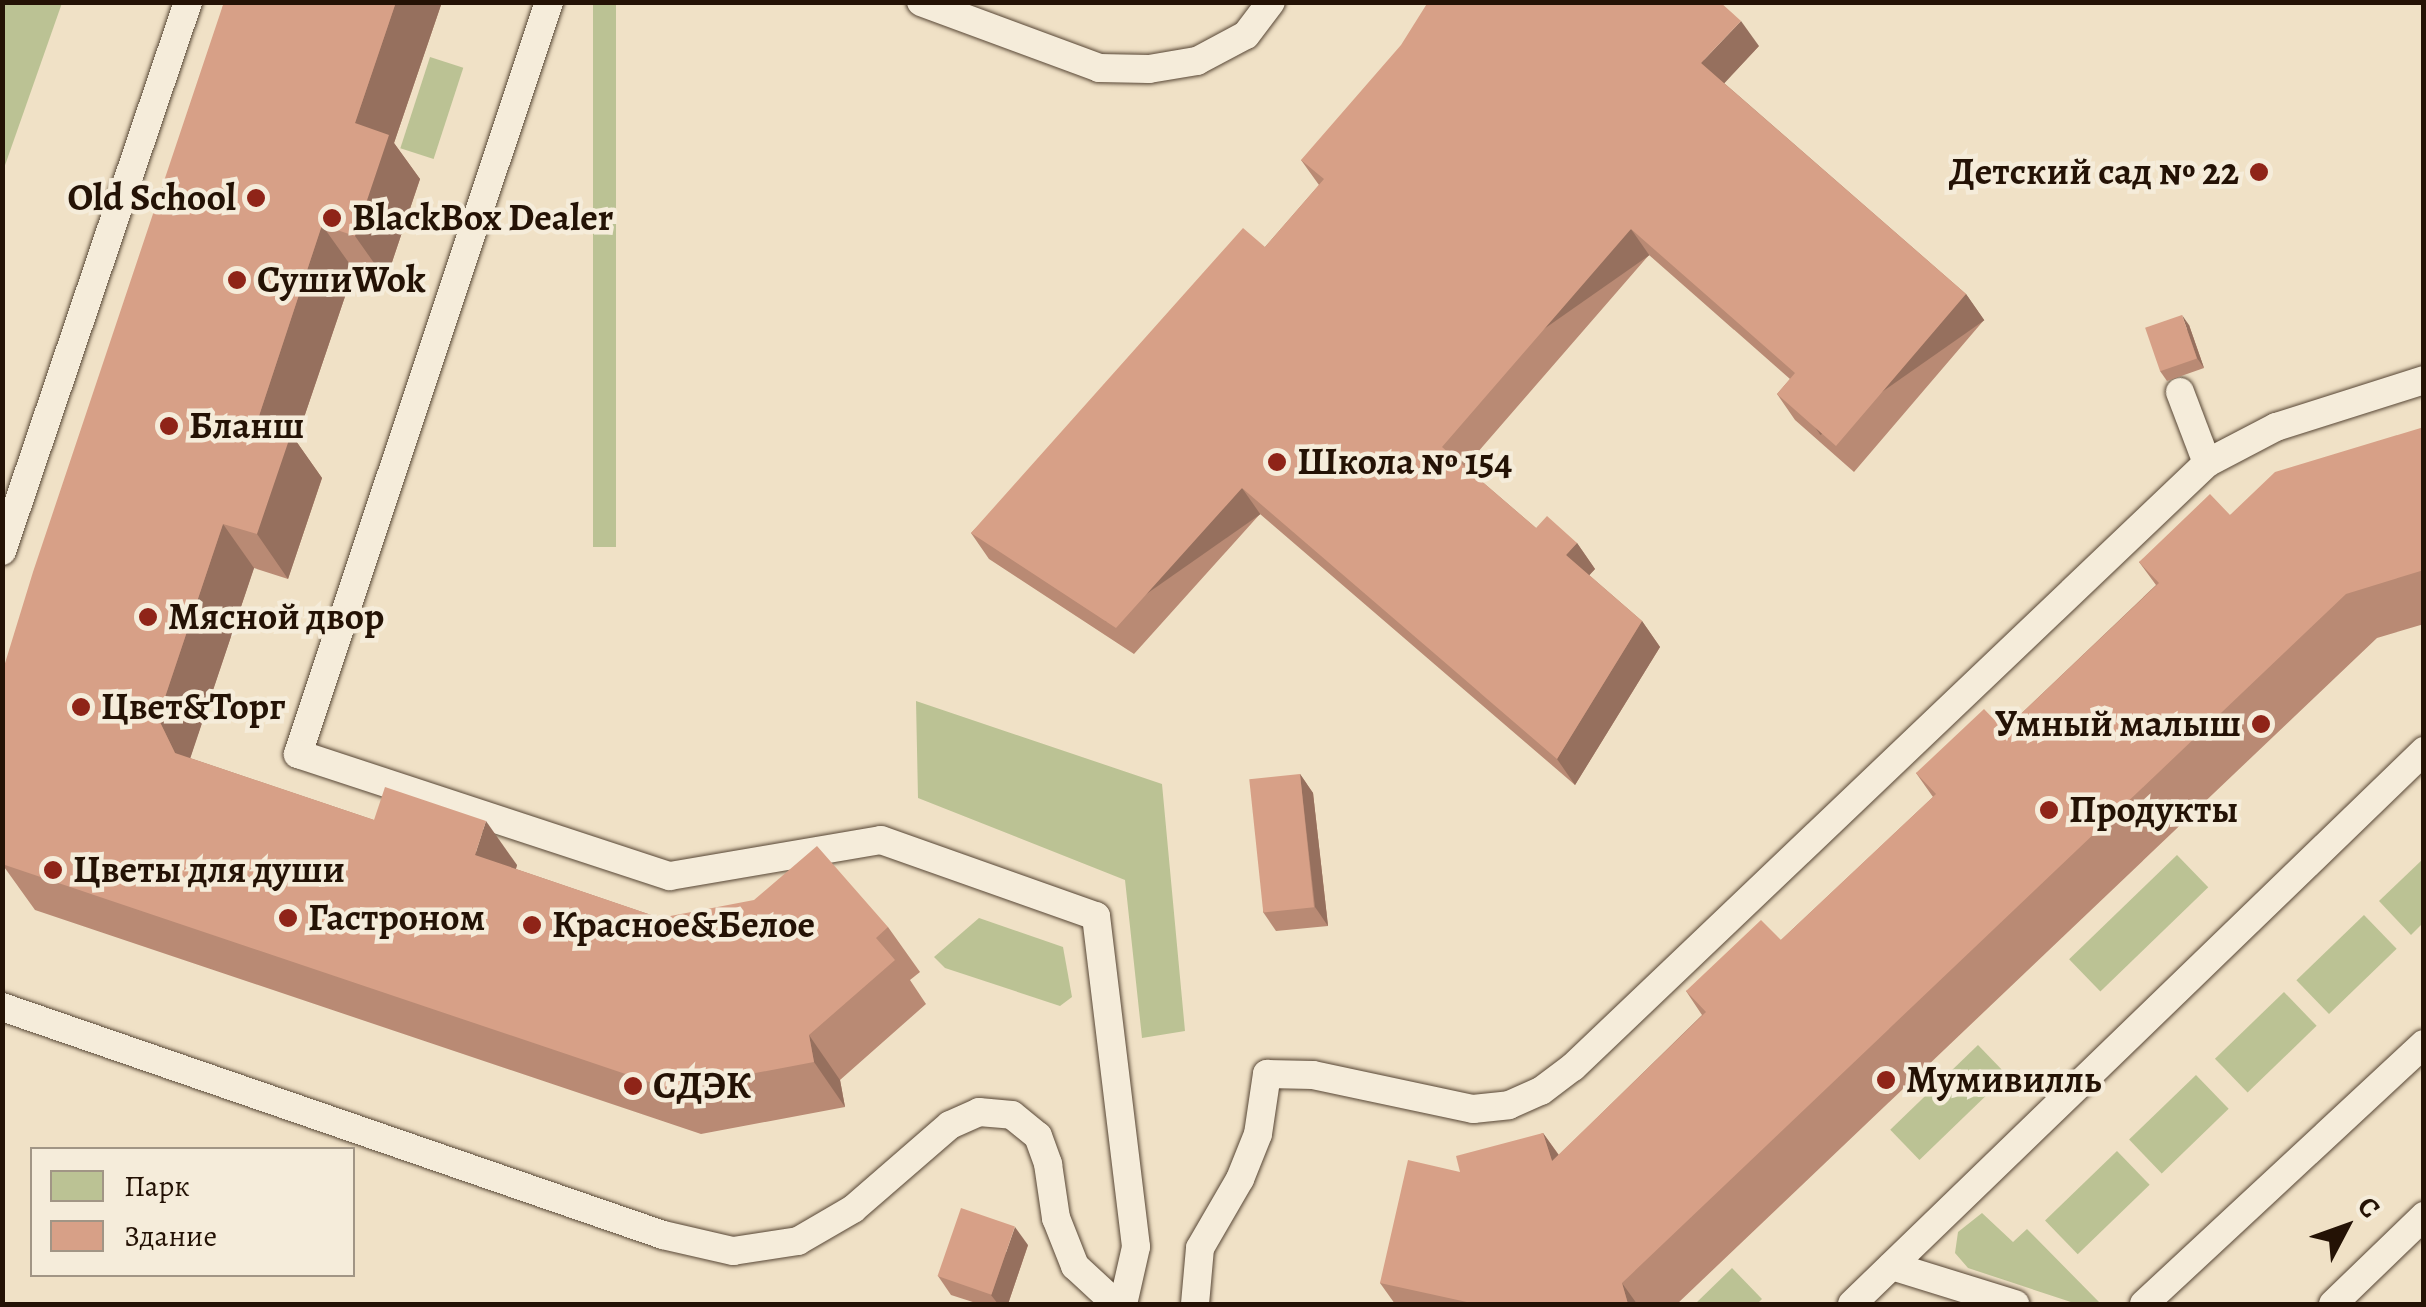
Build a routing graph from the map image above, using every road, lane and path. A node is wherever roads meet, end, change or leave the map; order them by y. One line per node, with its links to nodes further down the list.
1 (188, 2): 8 (lane)
2 (549, 2): 14 (lane)
3 (921, 2): 4 (lane)
4 (1271, 2)
5 (2424, 380): 7 (lane)
6 (2180, 392): 7 (lane)
7 (2207, 463): 15 (lane)
8 (2, 550)
9 (2424, 751): 13 (lane)
10 (2, 1007): 14 (lane)
11 (2424, 1044): 18 (lane)
12 (2424, 1216): 19 (lane)
13 (1892, 1266): 16 (lane); 17 (lane)
14 (1119, 1304)
15 (1195, 1304)
16 (1852, 1304)
17 (2015, 1304)
18 (2144, 1304)
19 (2333, 1304)

